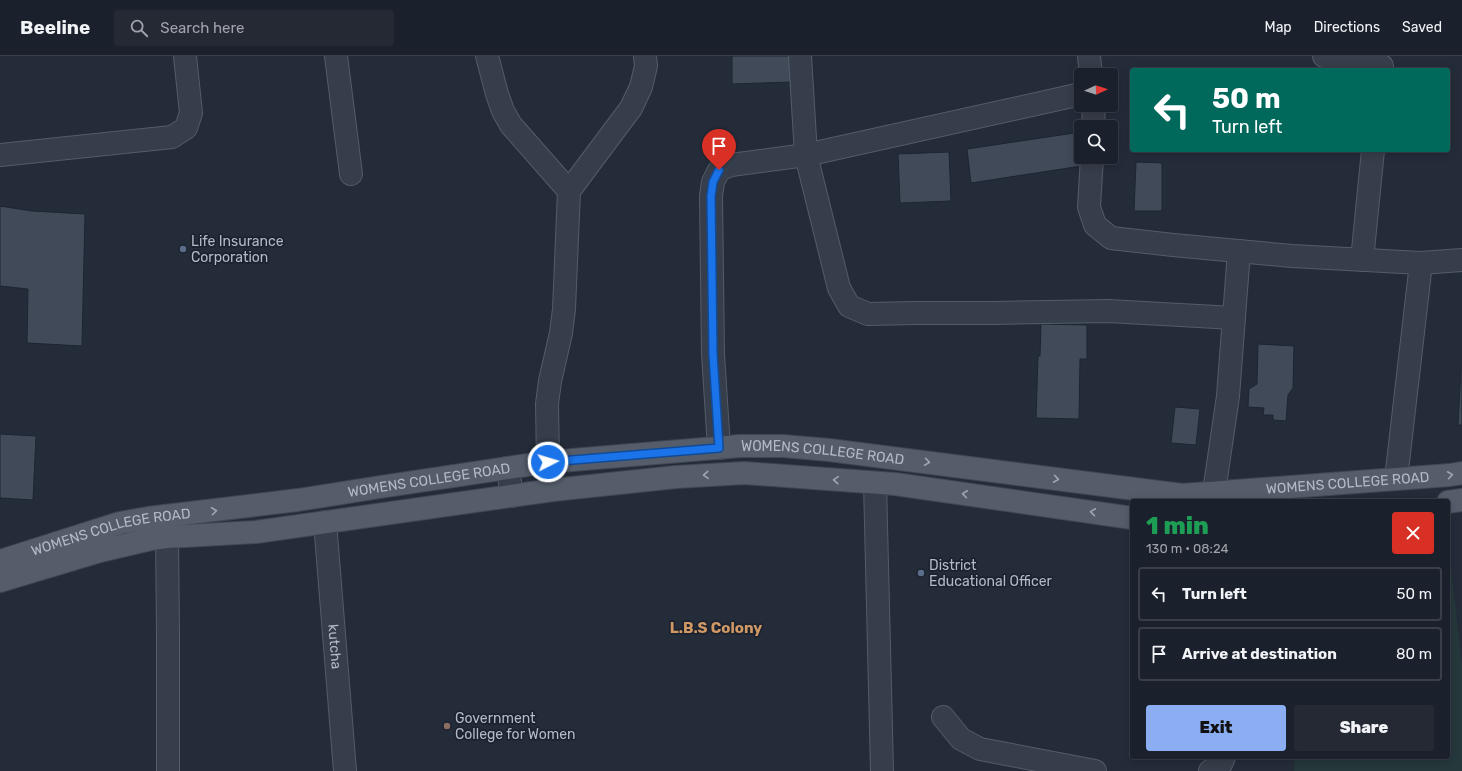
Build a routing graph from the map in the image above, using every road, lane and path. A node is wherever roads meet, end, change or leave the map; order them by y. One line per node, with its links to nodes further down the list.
1 (185, 56): 12 (street)
2 (336, 56): 15 (street)
3 (487, 56): 16 (street)
4 (645, 56): 16 (street)
5 (800, 56): 13 (street)
6 (1089, 56): 9 (street)
7 (1324, 56): 8 (street)
8 (1382, 64)
9 (1090, 68)
10 (1074, 96): 13 (street)
11 (1373, 152): 18 (street)
12 (0, 155)
13 (806, 155): 21 (street); 22 (street)
14 (1092, 164): 17 (street)
15 (351, 174)
16 (569, 191): 23 (street)
17 (1239, 251): 18 (street); 21 (street)
18 (1362, 260): 20 (street)
19 (1462, 260): 20 (street)
20 (1421, 263): 26 (street)
21 (1234, 318): 28 (street)
22 (719, 448): 23 (main road, WOMENS COLLEGE ROAD); 28 (main road, WOMENS COLLEGE ROAD, one-way to 28)
23 (548, 462): 24 (main road, WOMENS COLLEGE ROAD)
24 (508, 468): 30 (street); 36 (main road, WOMENS COLLEGE ROAD, one-way to 24)
25 (1462, 473): 26 (main road, WOMENS COLLEGE ROAD, one-way to 25)
26 (1396, 479): 29 (main road, WOMENS COLLEGE ROAD)
27 (875, 483): 30 (main road, WOMENS COLLEGE ROAD, one-way to 30); 33 (main road, WOMENS COLLEGE ROAD, one-way to 27); 42 (street)
28 (1214, 492): 29 (main road, WOMENS COLLEGE ROAD)
29 (1249, 495)
30 (512, 496): 34 (main road, WOMENS COLLEGE ROAD)
31 (1462, 500): 32 (main road)
32 (1450, 502)
33 (1130, 518)
34 (325, 522): 35 (main road, WOMENS COLLEGE ROAD); 41 (street, kutcha)
35 (167, 537): 37 (main road, WOMENS COLLEGE ROAD); 40 (street)
36 (0, 561)
37 (0, 581)
38 (943, 717): 43 (street)
39 (1223, 759): 44 (street)
40 (168, 771)
41 (345, 771)
42 (882, 771)
43 (1095, 771)
44 (1210, 771)

